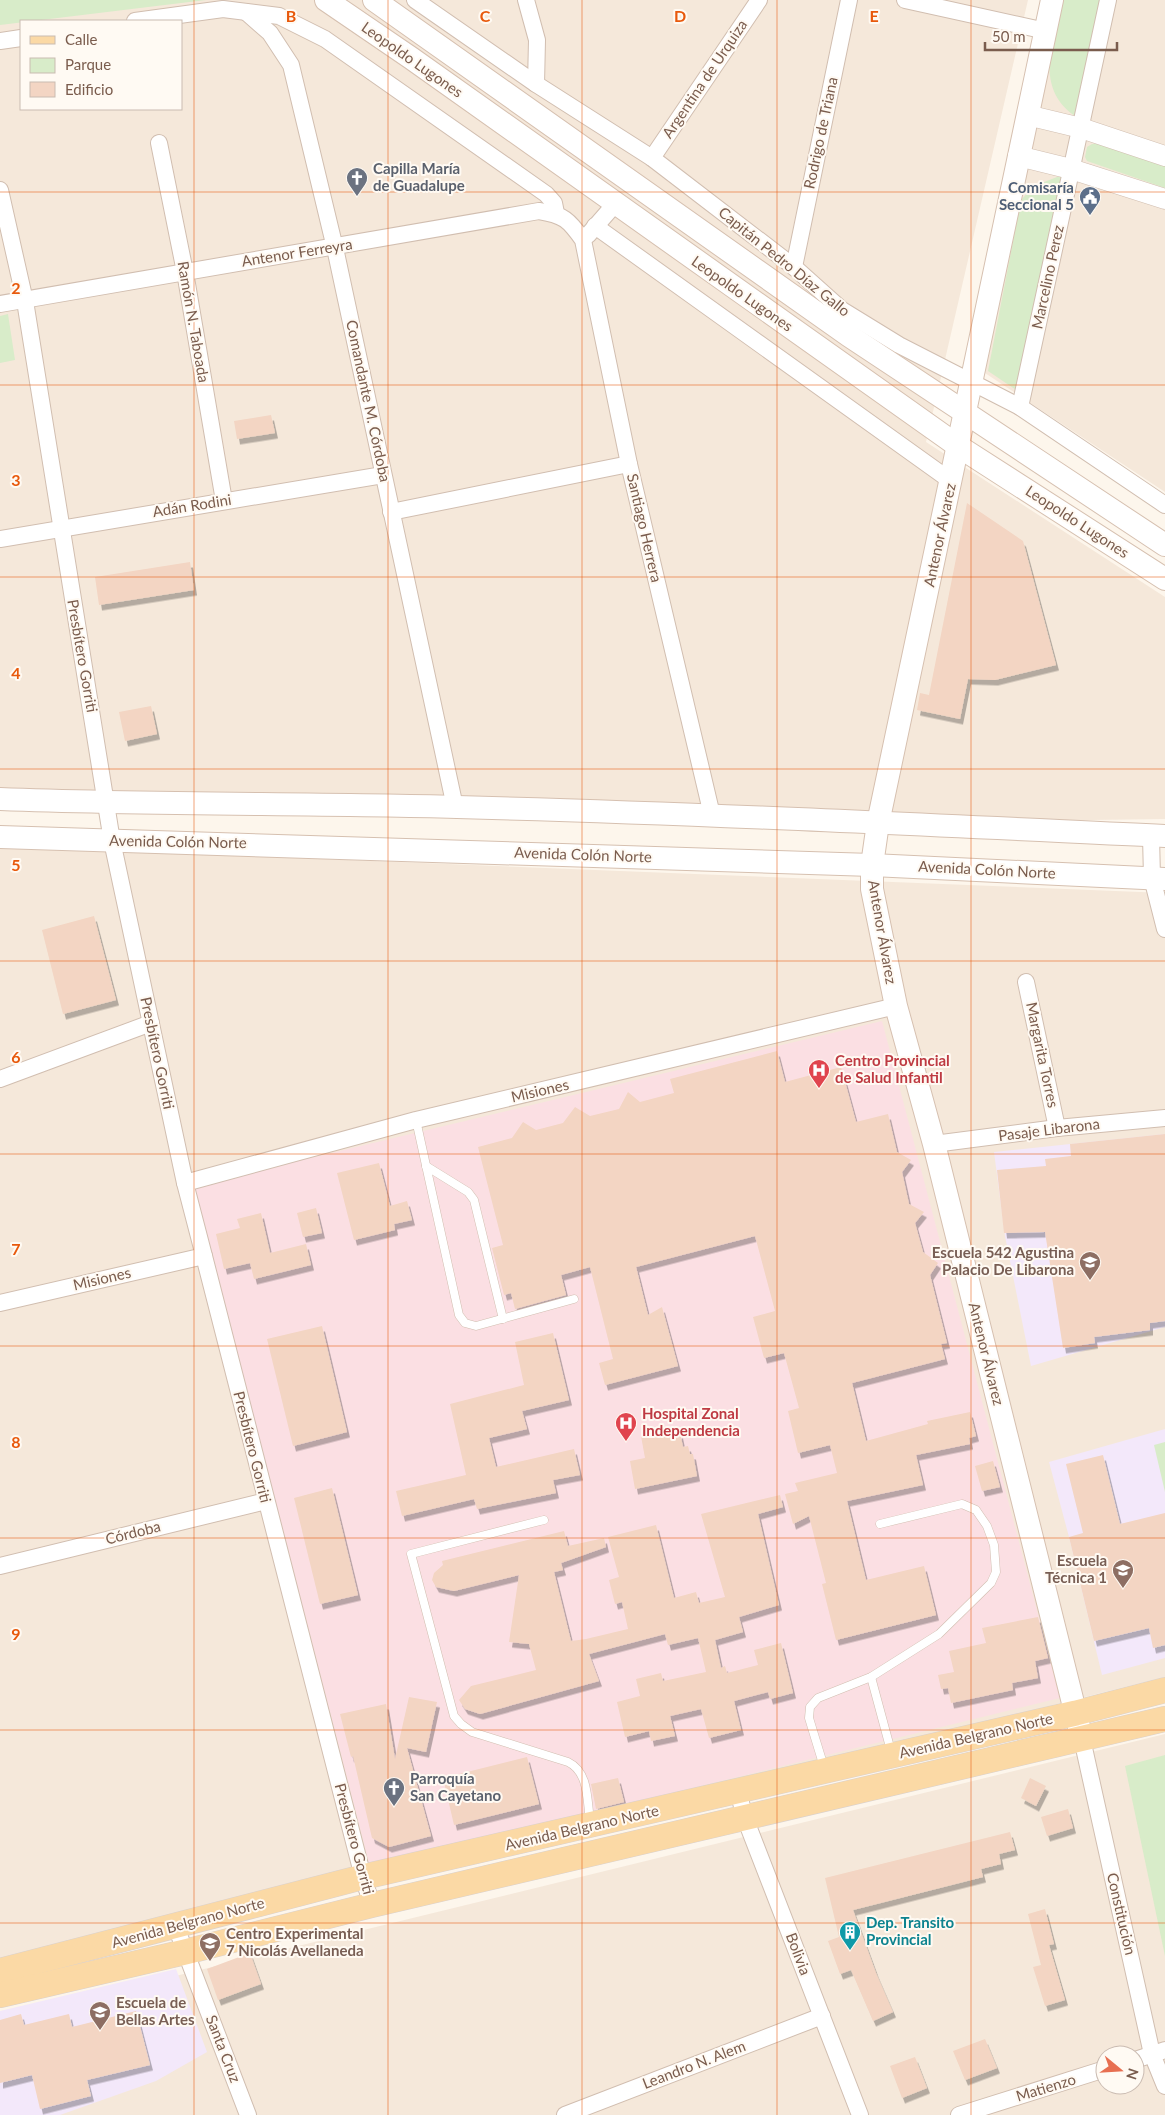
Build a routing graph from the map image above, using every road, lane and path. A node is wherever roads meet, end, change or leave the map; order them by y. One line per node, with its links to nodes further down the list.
1 (326, 0): 25 (main road, Leopoldo Lugones)
2 (374, 0): 36 (main road, Leopoldo Lugones)
3 (415, 0): 15 (street, Capitán Pedro Díaz Gallo)
4 (526, 0): 15 (street)
5 (759, 0): 21 (street, Argentina de Urquiza)
6 (849, 0): 30 (street, Rodrigo de Triana)
7 (905, 0): 12 (street)
8 (1052, 0): 12 (main road, Antenor Álvarez)
9 (1108, 0): 17 (street, Marcelino Perez)
10 (246, 12): 11 (street); 26 (street); 29 (street, Comandante M. Córdoba)
11 (142, 20)
12 (1046, 31): 16 (main road, Antenor Álvarez)
13 (20, 38): 14 (street)
14 (0, 41)
15 (536, 84): 21 (street, Capitán Pedro Díaz Gallo)
16 (1028, 115): 17 (street); 19 (main road, Antenor Álvarez)
17 (1081, 128): 20 (street); 22 (street, Marcelino Perez)
18 (159, 144): 31 (street, Ramón N. Taboada)
19 (1018, 156): 22 (street); 34 (main road, Antenor Álvarez)
20 (1165, 156)
21 (652, 158): 30 (street, Capitán Pedro Díaz Gallo)
22 (1071, 169): 24 (street); 35 (street, Marcelino Perez)
23 (0, 190): 32 (street, Presbítero Gorriti)
24 (1165, 199)
25 (615, 204): 27 (street); 37 (main road, Leopoldo Lugones)
26 (556, 214): 28 (street); 29 (street, Antenor Ferreyra)
27 (595, 226): 28 (street); 40 (street)
28 (583, 240): 38 (street, Santiago Herrera)
29 (335, 248): 31 (street, Antenor Ferreyra); 39 (street, Comandante M. Córdoba)
30 (794, 267): 34 (street, Capitán Pedro Díaz Gallo)
31 (185, 272): 32 (street, Antenor Ferreyra); 41 (street, Ramón N. Taboada)
32 (25, 301): 33 (street, Antenor Ferreyra); 44 (street, Presbítero Gorriti)
33 (0, 304)
34 (971, 381): 35 (street, Capitán Pedro Díaz Gallo); 36 (main road, Antenor Álvarez)
35 (1020, 407): 42 (street, Capitán Pedro Díaz Gallo)
36 (965, 413): 37 (main road, Antenor Álvarez); 46 (main road, Leopoldo Lugones)
37 (958, 446): 40 (main road, Antenor Álvarez); 47 (main road, Leopoldo Lugones)
38 (629, 464): 43 (street); 51 (street, Santiago Herrera)
39 (383, 475): 41 (street, Adán Rodini); 43 (street, Comandante M. Córdoba)
40 (952, 481): 52 (main road, Antenor Álvarez)
41 (224, 501): 44 (street, Adán Rodini)
42 (1165, 505)
43 (392, 512): 50 (street, Comandante M. Córdoba)
44 (60, 528): 45 (street, Adán Rodini); 49 (street, Presbítero Gorriti)
45 (0, 539)
46 (1165, 545)
47 (1165, 579)
48 (0, 799): 49 (main road)
49 (107, 803): 50 (main road); 55 (street, Presbítero Gorriti)
50 (455, 807): 51 (main road)
51 (712, 815): 52 (main road)
52 (878, 823): 53 (main road); 56 (main road, Antenor Álvarez)
53 (1158, 836): 57 (street)
54 (0, 837): 55 (main road, Avenida Colón Norte)
55 (112, 841): 56 (main road, Avenida Colón Norte); 61 (street, Presbítero Gorriti)
56 (872, 865): 57 (main road, Avenida Colón Norte); 60 (main road, Antenor Álvarez)
57 (1159, 879): 58 (street)
58 (1165, 929)
59 (1026, 982): 65 (street, Margarita Torres)
60 (896, 1006): 64 (street, Misiones); 66 (main road, Antenor Álvarez)
61 (151, 1024): 62 (street); 68 (street, Presbítero Gorriti)
62 (0, 1079)
63 (1165, 1118): 65 (street, Pasaje Libarona)
64 (416, 1120): 67 (lane); 68 (street, Misiones)
65 (1058, 1128): 66 (street, Pasaje Libarona)
66 (934, 1144): 79 (main road, Antenor Álvarez)
67 (426, 1166): 72 (lane); 72 (lane)
68 (185, 1183): 69 (street, Presbítero Gorriti)
69 (204, 1256): 71 (street, Misiones); 73 (street, Presbítero Gorriti)
70 (574, 1299): 72 (lane)
71 (0, 1303)
72 (503, 1319)
73 (266, 1501): 76 (street, Córdoba); 87 (street, Presbítero Gorriti)
74 (544, 1520): 86 (lane)
75 (880, 1524): 77 (lane)
76 (0, 1566)
77 (871, 1677): 82 (lane); 83 (lane)
78 (1165, 1690): 79 (main road, Avenida Belgrano Norte)
79 (1076, 1713): 81 (main road, Antenor Álvarez); 82 (main road, Avenida Belgrano Norte)
80 (1165, 1719): 81 (main road, Avenida Belgrano Norte)
81 (1082, 1739): 85 (main road, Avenida Belgrano Norte); 93 (street, Constitución)
82 (892, 1756): 83 (main road, Avenida Belgrano Norte)
83 (825, 1771): 84 (main road, Avenida Belgrano Norte)
84 (738, 1791): 85 (street, Bolivia); 86 (main road, Avenida Belgrano Norte)
85 (746, 1818): 88 (main road, Avenida Belgrano Norte); 92 (street, Bolivia)
86 (591, 1825): 87 (main road, Avenida Belgrano Norte)
87 (363, 1877): 88 (street, Presbítero Gorriti); 89 (main road, Avenida Belgrano Norte)
88 (372, 1905): 90 (main road, Avenida Belgrano Norte)
89 (176, 1927): 90 (street, Santa Cruz); 91 (main road, Avenida Belgrano Norte)
90 (185, 1952): 91 (main road, Avenida Belgrano Norte); 97 (street, Santa Cruz)
91 (1, 1987)
92 (822, 2016): 98 (street, Leandro N. Alem); 99 (street, Bolivia)
93 (1159, 2052): 94 (street); 96 (street, Constitución)
94 (1145, 2057)
95 (1095, 2072): 100 (street, Matienzo)
96 (1165, 2086)
97 (248, 2115)
98 (566, 2115)
99 (860, 2115)
100 (958, 2115)

